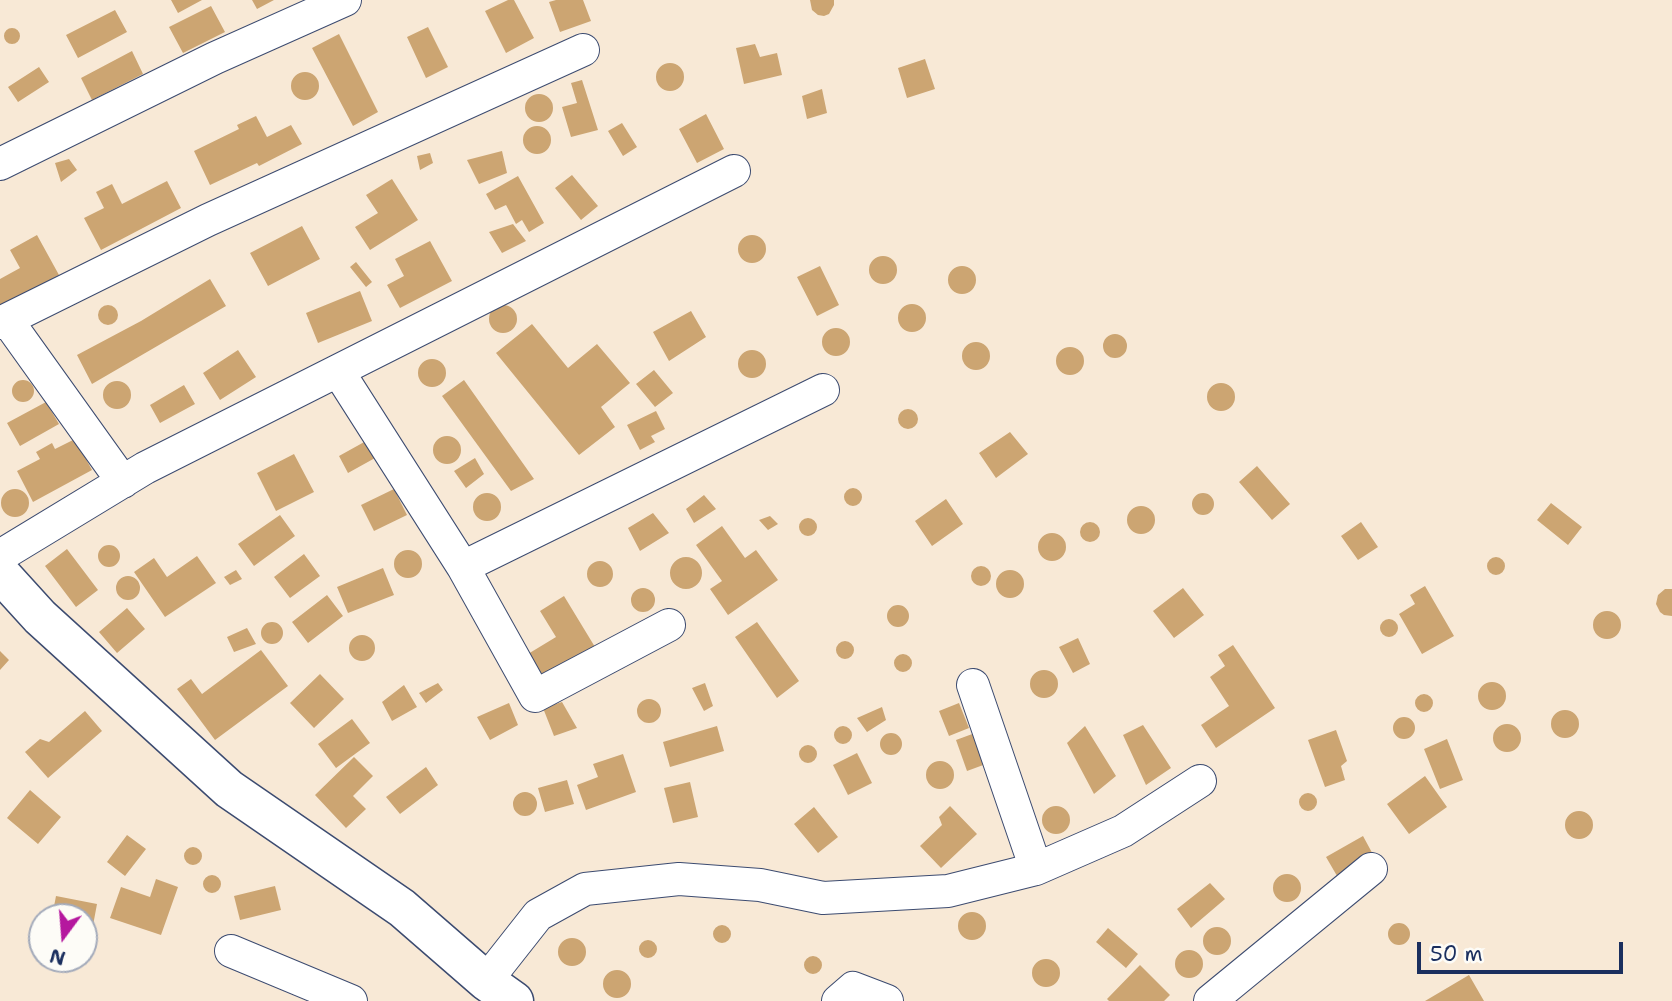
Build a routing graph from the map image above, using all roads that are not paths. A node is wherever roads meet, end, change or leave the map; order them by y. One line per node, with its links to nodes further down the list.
1 (345, 0): 3 (street)
2 (583, 50): 5 (street)
3 (0, 164)
4 (734, 172): 6 (street)
5 (3, 321): 8 (street)
6 (338, 371): 8 (street); 10 (street)
7 (823, 390): 10 (street)
8 (123, 482): 9 (street)
9 (0, 556)
10 (463, 568): 12 (street)
11 (0, 573): 18 (main road)
12 (669, 625)
13 (973, 685): 15 (street)
14 (1200, 781): 15 (street)
15 (1036, 869): 18 (street)
16 (1371, 869): 22 (street)
17 (231, 951): 19 (street)
18 (500, 991)
19 (351, 1001)
20 (838, 1001): 21 (street)
21 (887, 1001)
22 (1210, 1001)

